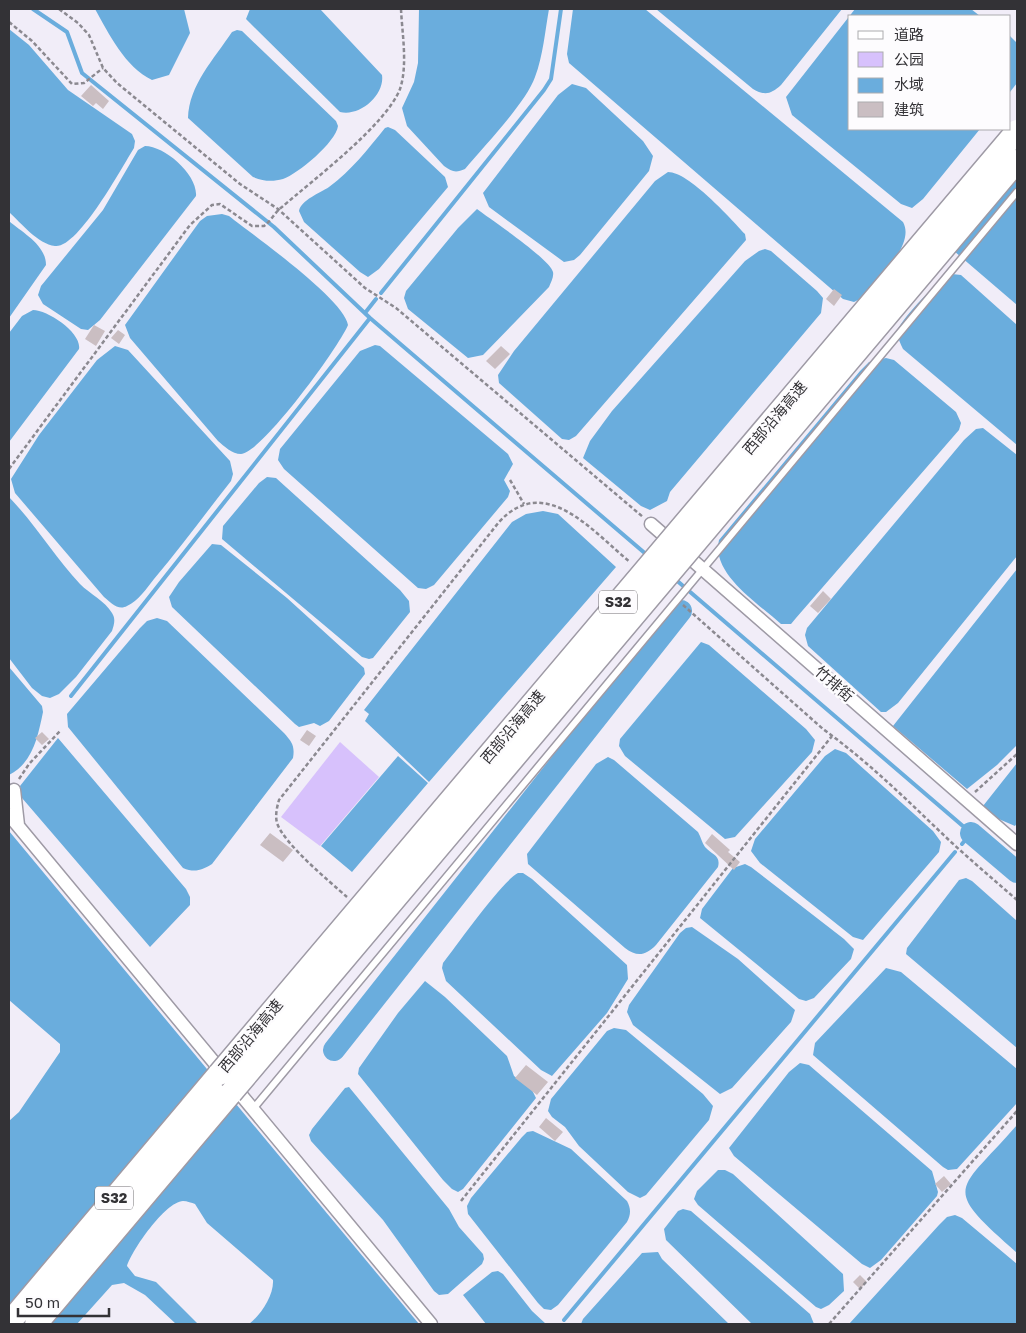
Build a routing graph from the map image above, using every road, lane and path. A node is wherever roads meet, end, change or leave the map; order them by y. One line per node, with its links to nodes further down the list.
1 (59, 9): 4 (path)
2 (401, 9): 8 (path)
3 (9, 22): 4 (path)
4 (103, 68): 8 (path)
5 (1017, 131): 25 (highway, 西部沿海高速 / S32, bridge)
6 (1017, 161): 26 (highway, 西部沿海高速 / S32, bridge)
7 (1017, 192): 13 (lane)
8 (278, 210): 9 (path); 12 (path)
9 (9, 469)
10 (510, 480): 11 (path)
11 (524, 504)
12 (651, 524): 13 (street, 竹排街)
13 (703, 569): 18 (street, 竹排街); 22 (lane)
14 (60, 731): 17 (path)
15 (832, 736): 24 (path)
16 (1017, 754): 18 (path)
17 (14, 790): 20 (street)
18 (966, 800): 21 (street, 竹排街)
19 (9, 815): 20 (street)
20 (19, 828): 22 (street)
21 (1017, 844)
22 (253, 1109): 27 (street)
23 (1017, 1111): 28 (path)
24 (461, 1200)
25 (9, 1322)
26 (36, 1324)
27 (431, 1324)
28 (829, 1324)

